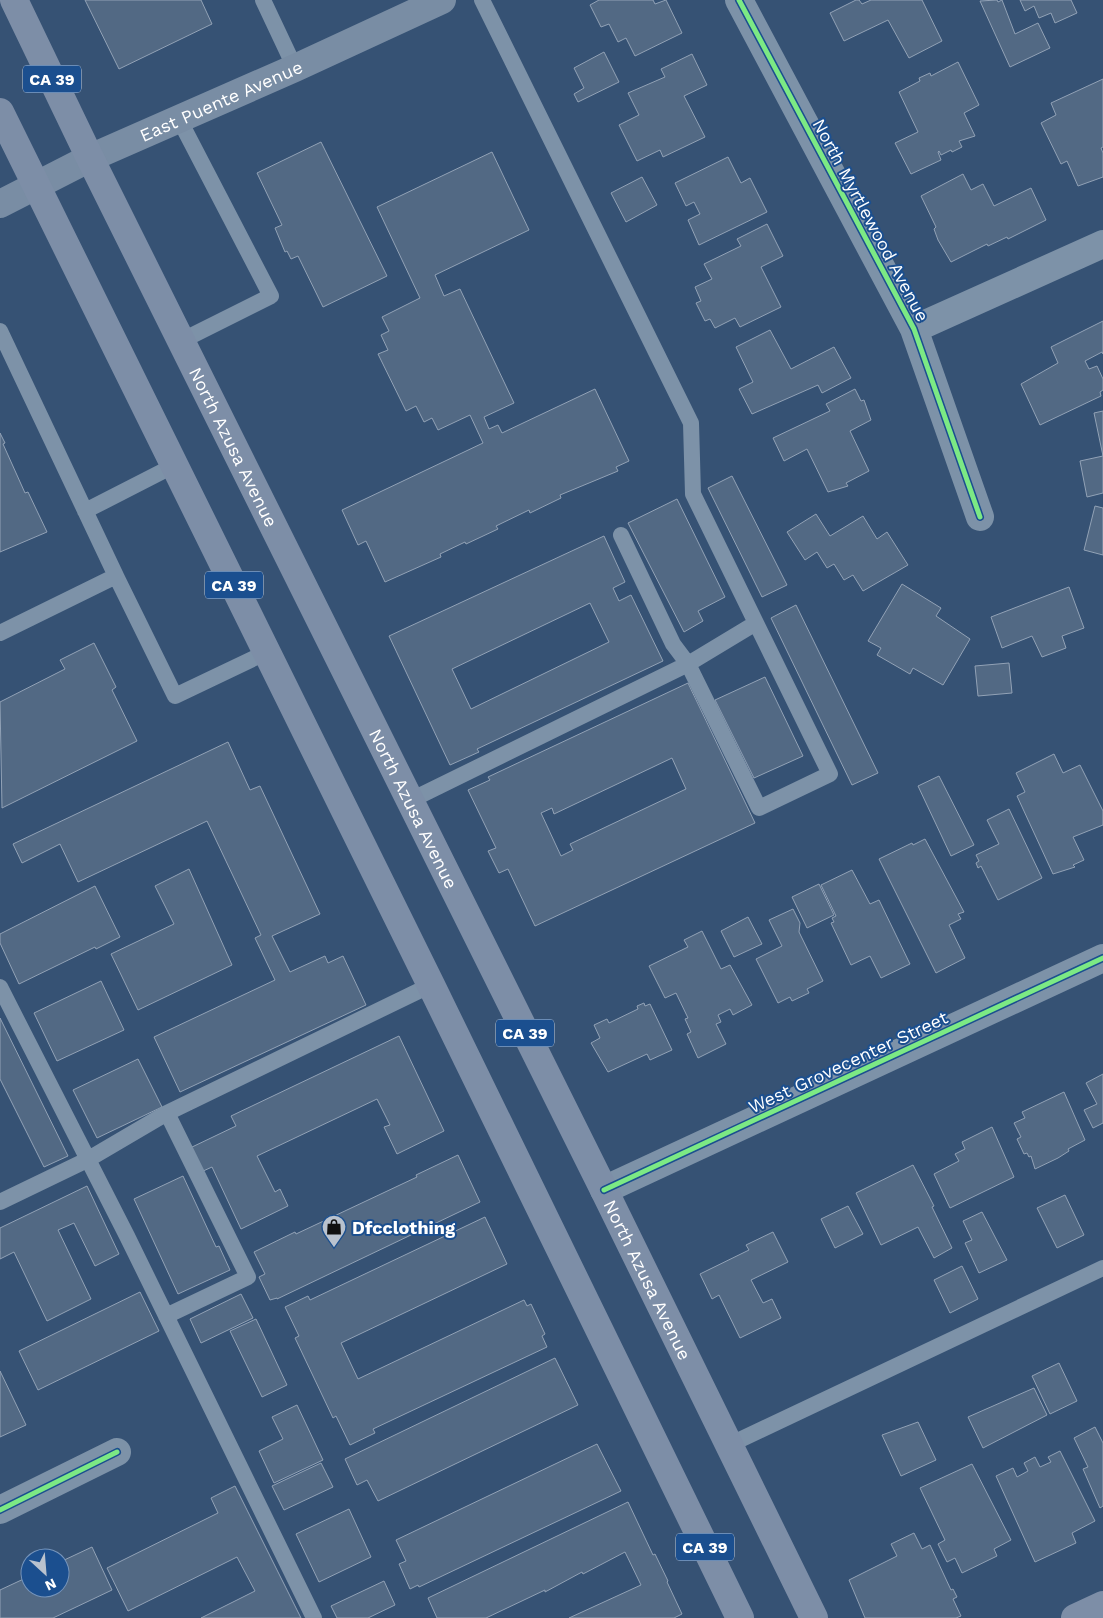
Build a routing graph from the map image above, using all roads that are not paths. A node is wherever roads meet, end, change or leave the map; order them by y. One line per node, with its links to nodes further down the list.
1 (14, 0): 9 (main road, North Azusa Avenue / CA 39)
2 (263, 0): 6 (lane)
3 (442, 0): 6 (main road, East Puente Avenue)
4 (482, 0): 21 (lane)
5 (739, 0): 13 (street, North Myrtlewood Avenue)
6 (294, 68): 8 (main road, East Puente Avenue)
7 (0, 112): 10 (main road, CA 39)
8 (178, 119): 9 (main road, East Puente Avenue); 15 (lane)
9 (90, 158): 10 (main road, East Puente Avenue); 15 (main road, North Azusa Avenue / CA 39)
10 (36, 186): 11 (main road, East Puente Avenue); 16 (main road, CA 39)
11 (0, 204)
12 (1103, 244): 13 (street)
13 (914, 329): 18 (street, North Myrtlewood Avenue)
14 (0, 331): 17 (lane)
15 (181, 341): 25 (main road, North Azusa Avenue / CA 39)
16 (174, 466): 17 (lane); 23 (main road, CA 39)
17 (85, 511): 20 (lane)
18 (980, 517)
19 (621, 535): 24 (lane)
20 (116, 576): 22 (lane); 23 (lane)
21 (756, 623): 24 (lane); 24 (lane)
22 (0, 633)
23 (267, 652): 27 (main road, CA 39)
24 (688, 664): 25 (lane)
25 (409, 800): 31 (main road, North Azusa Avenue / CA 39)
26 (1103, 958): 31 (street, West Grovecenter Street)
27 (431, 986): 29 (lane); 40 (main road, CA 39)
28 (0, 987): 30 (lane)
29 (167, 1113): 30 (lane); 34 (lane)
30 (87, 1160): 32 (lane); 34 (lane)
31 (604, 1190): 35 (main road, North Azusa Avenue / CA 39)
32 (0, 1202)
33 (1103, 1268): 35 (lane)
34 (166, 1316): 39 (lane)
35 (728, 1445): 41 (main road, North Azusa Avenue / CA 39)
36 (117, 1452): 37 (street)
37 (0, 1510)
38 (1103, 1605): 42 (main road)
39 (314, 1618)
40 (740, 1618)
41 (814, 1618)
42 (1075, 1618)

